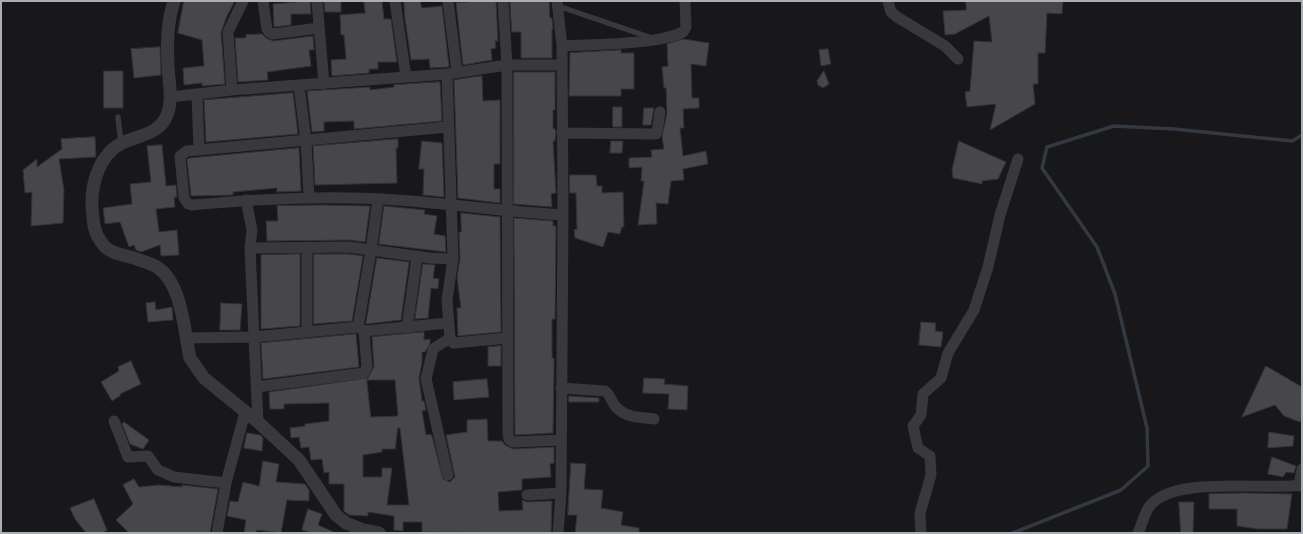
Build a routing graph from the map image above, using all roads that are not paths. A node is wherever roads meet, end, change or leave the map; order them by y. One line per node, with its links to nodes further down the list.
1 (174, 1): 23 (street)
2 (242, 1): 21 (street)
3 (263, 1): 11 (street)
4 (317, 1): 11 (street)
5 (396, 1): 18 (street)
6 (448, 1): 17 (street)
7 (503, 1): 15 (street)
8 (685, 1): 12 (street)
9 (888, 1): 14 (street)
10 (557, 3): 12 (lane); 13 (street)
11 (319, 28): 19 (street)
12 (657, 40): 13 (street)
13 (562, 46): 16 (street)
14 (958, 59)
15 (507, 65): 16 (street); 17 (street); 36 (street)
16 (562, 65): 27 (street)
17 (452, 73): 18 (street); 26 (street)
18 (406, 77): 19 (street)
19 (324, 84): 20 (street)
20 (300, 86): 21 (street); 28 (street)
21 (232, 90): 22 (street)
22 (197, 94): 23 (street); 30 (street)
23 (170, 97): 29 (street)
24 (660, 112): 27 (street)
25 (118, 117): 29 (lane)
26 (448, 127): 28 (street); 35 (street)
27 (562, 133): 37 (street)
28 (306, 141): 30 (street); 32 (street)
29 (121, 144): 48 (street)
30 (199, 150): 34 (street)
31 (1018, 159): 67 (street)
32 (309, 197): 33 (street); 34 (street)
33 (378, 199): 35 (street); 40 (street)
34 (246, 200): 39 (street)
35 (452, 206): 36 (street); 42 (street)
36 (508, 212): 37 (street); 50 (street)
37 (563, 215): 52 (street)
38 (307, 246): 39 (street); 40 (street); 46 (street)
39 (250, 248): 47 (street)
40 (371, 250): 41 (street); 45 (street)
41 (417, 256): 42 (street); 44 (street)
42 (453, 259): 43 (street)
43 (448, 323): 44 (street); 49 (street)
44 (407, 328): 45 (street)
45 (361, 329): 46 (street); 51 (street)
46 (307, 332): 47 (street)
47 (254, 337): 48 (street); 51 (street)
48 (186, 338): 53 (street)
49 (450, 338): 50 (street); 59 (street)
50 (508, 338): 57 (street)
51 (256, 387): 56 (street)
52 (561, 388): 54 (street); 57 (street)
53 (245, 412): 56 (street); 60 (street)
54 (654, 419)
55 (114, 421): 60 (street)
56 (258, 422): 65 (street)
57 (560, 440): 62 (street)
58 (1302, 469): 61 (street)
59 (448, 475)
60 (226, 483): 64 (street)
61 (1300, 486): 68 (street)
62 (561, 493): 63 (street); 66 (street)
63 (527, 495)
64 (217, 533)
65 (379, 533)
66 (558, 533)
67 (921, 533)
68 (1138, 533)

